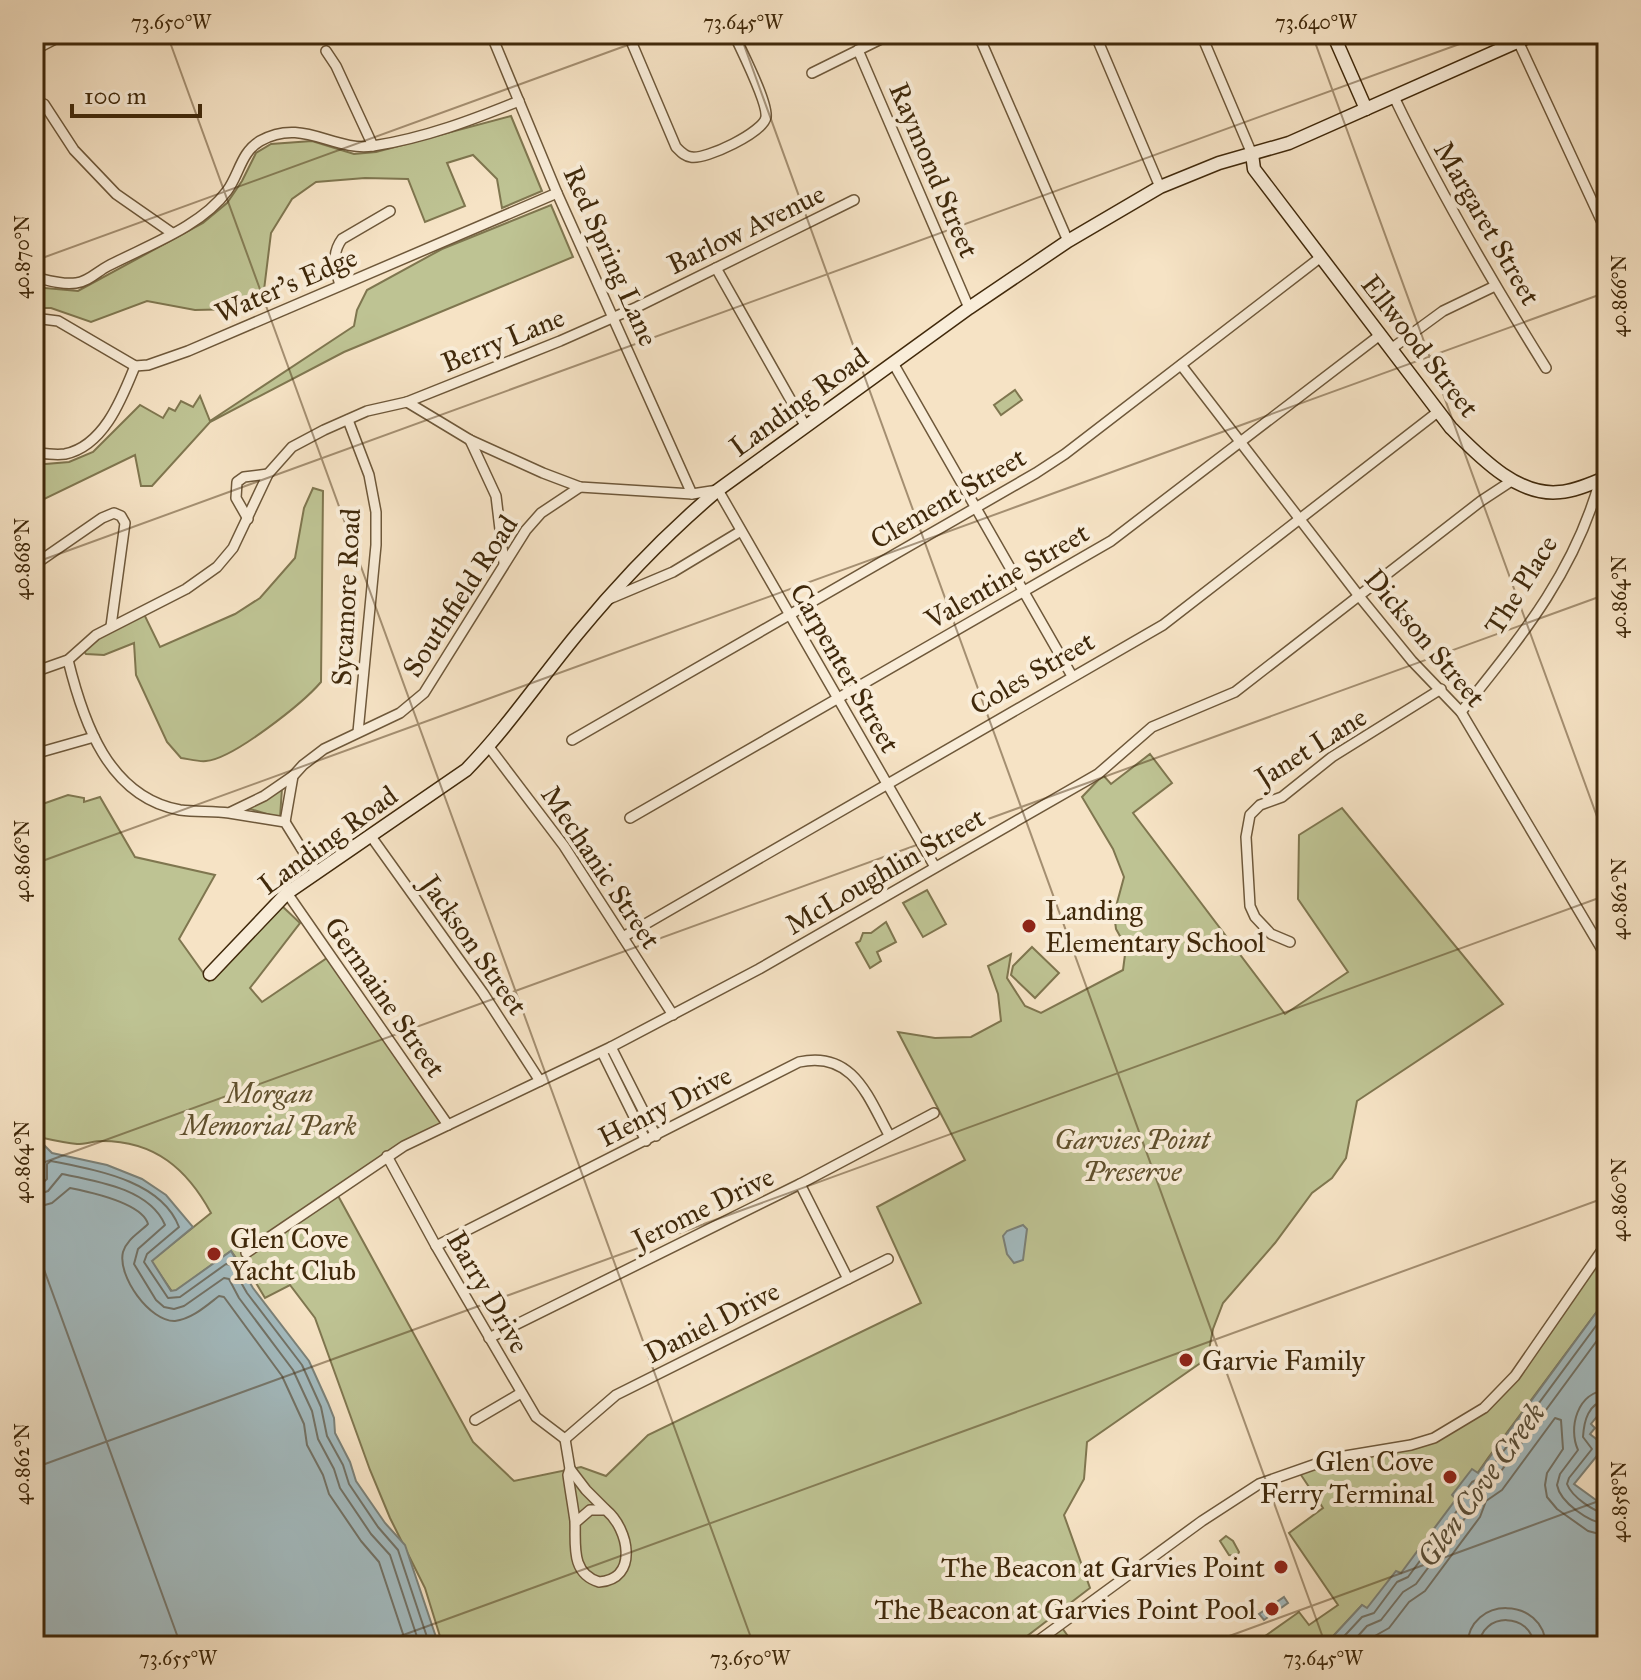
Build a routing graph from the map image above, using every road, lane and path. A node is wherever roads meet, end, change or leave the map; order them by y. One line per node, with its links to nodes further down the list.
1 (65, 34): 12 (street)
2 (491, 34): 17 (street, Red Spring Lane)
3 (628, 34): 4 (street)
4 (734, 34)
5 (891, 34): 13 (street)
6 (978, 34): 28 (street)
7 (1095, 34): 22 (street)
8 (1201, 34): 21 (street)
9 (1333, 34): 19 (street)
10 (1535, 34): 11 (street, Landing Road)
11 (1518, 41): 16 (street, Landing Road); 27 (street)
12 (34, 50)
13 (858, 50): 15 (street); 34 (street, Raymond Street)
14 (326, 51): 20 (street)
15 (812, 73)
16 (1394, 97): 19 (street, Landing Road); 33 (street, Margaret Street)
17 (519, 101): 20 (street); 23 (street, Red Spring Lane)
18 (44, 104): 26 (street)
19 (1366, 109): 21 (street, Landing Road)
20 (373, 146): 26 (street)
21 (1252, 154): 22 (street, Landing Road); 29 (street, Ellwood Street)
22 (1160, 187): 28 (street, Landing Road)
23 (557, 193): 32 (street, Water's Edge); 35 (street, Red Spring Lane)
24 (854, 200): 30 (street, Barlow Avenue)
25 (390, 211): 32 (street)
26 (172, 233): 31 (street)
27 (1607, 233)
28 (1068, 241): 34 (street, Landing Road)
29 (1321, 257): 37 (street, Ellwood Street); 40 (street, Clement Street)
30 (716, 268): 35 (street, Barlow Avenue); 46 (street)
31 (34, 277)
32 (340, 285): 41 (street, Water's Edge)
33 (1495, 286): 38 (street); 42 (street, Margaret Street)
34 (969, 308): 39 (street, Landing Road)
35 (614, 317): 43 (street, Berry Lane); 55 (street, Red Spring Lane)
36 (34, 318): 41 (street)
37 (1380, 335): 38 (street, Ellwood Street); 48 (street, Valentine Street)
38 (1391, 349): 44 (street, Ellwood Street)
39 (893, 363): 46 (street, Landing Road); 56 (street)
40 (1181, 365): 48 (street, Dickson Street); 56 (street, Clement Street)
41 (135, 366): 49 (street)
42 (1546, 368)
43 (407, 402): 45 (street, Berry Lane); 47 (street)
44 (1439, 411): 52 (street, Ellwood Street); 58 (street, Coles Street)
45 (348, 420): 50 (street, Berry Lane); 73 (street, Sycamore Road)
46 (806, 427): 54 (street, Landing Road)
47 (470, 440): 53 (street); 60 (street)
48 (1241, 442): 58 (street, Dickson Street); 62 (street, Valentine Street)
49 (39, 453)
50 (268, 474): 57 (street); 57 (street)
51 (1604, 478): 52 (street, Ellwood Street); 72 (street, The Place)
52 (1513, 480): 63 (street, McLoughlin Street)
53 (580, 487): 55 (street); 60 (street, Southfield Road)
54 (718, 490): 55 (street); 59 (street, Carpenter Street); 64 (street, Landing Road)
55 (692, 494)
56 (975, 508): 62 (street); 65 (street, Clement Street)
57 (248, 519): 66 (street)
58 (1300, 519): 63 (street, Dickson Street); 69 (street, Coles Street)
59 (741, 531): 64 (street); 65 (street, Carpenter Street)
60 (504, 563): 73 (street, Southfield Road)
61 (34, 565): 66 (street)
62 (1023, 591): 69 (street); 71 (street, Valentine Street)
63 (1359, 596): 70 (street, Dickson Street); 84 (street, McLoughlin Street)
64 (607, 600): 76 (street, Landing Road)
65 (790, 614): 71 (street, Carpenter Street); 75 (street, Clement Street)
66 (111, 626): 67 (street)
67 (68, 660): 68 (street); 74 (street)
68 (34, 672)
69 (1072, 676): 79 (street, Coles Street)
70 (1441, 689): 72 (street, Dickson Street); 88 (street, Janet Lane)
71 (838, 699): 79 (street, Carpenter Street); 81 (street, Valentine Street)
72 (1461, 712): 89 (street, Dickson Street)
73 (358, 732): 78 (street, Southfield Road)
74 (94, 737): 77 (street); 80 (street)
75 (572, 740)
76 (489, 747): 83 (street, Landing Road); 87 (street, Mechanic Street)
77 (34, 754)
78 (293, 776): 80 (street, Southfield Road); 82 (street)
79 (887, 783): 84 (street, Carpenter Street); 87 (street, Coles Street)
80 (229, 813): 82 (street)
81 (630, 818)
82 (285, 822): 85 (street)
83 (370, 835): 85 (street, Landing Road); 93 (street, Jackson Street)
84 (935, 867): 91 (street, McLoughlin Street)
85 (316, 872): 86 (street, Landing Road)
86 (287, 893): 90 (street, Landing Road); 95 (street, Germaine Street)
87 (623, 937): 91 (street, Mechanic Street)
88 (1290, 942)
89 (1607, 958)
90 (210, 974)
91 (673, 1015): 92 (street, McLoughlin Street)
92 (607, 1050): 93 (street, McLoughlin Street); 97 (street); 98 (street)
93 (540, 1081): 95 (street, McLoughlin Street)
94 (934, 1113): 96 (street, Jerome Drive)
95 (448, 1125): 99 (street, McLoughlin Street)
96 (889, 1135): 97 (street, Henry Drive); 100 (street, Jerome Drive)
97 (656, 1136): 98 (street, Henry Drive)
98 (646, 1141): 102 (street, Henry Drive)
99 (387, 1156): 102 (street, Barry Drive); 103 (street, McLoughlin Street)
100 (800, 1184): 105 (street); 106 (street, Jerome Drive)
101 (1607, 1243): 113 (street)
102 (436, 1246): 106 (street, Barry Drive)
103 (246, 1253)
104 (888, 1259): 105 (street, Daniel Drive)
105 (848, 1279): 109 (street, Daniel Drive)
106 (489, 1338): 107 (street, Barry Drive)
107 (521, 1393): 108 (street); 109 (street, Barry Drive)
108 (475, 1420)
109 (565, 1439): 110 (street)
110 (570, 1469): 111 (street); 112 (street)
111 (606, 1510): 112 (street); 112 (street)
112 (575, 1523)
113 (1031, 1646)

